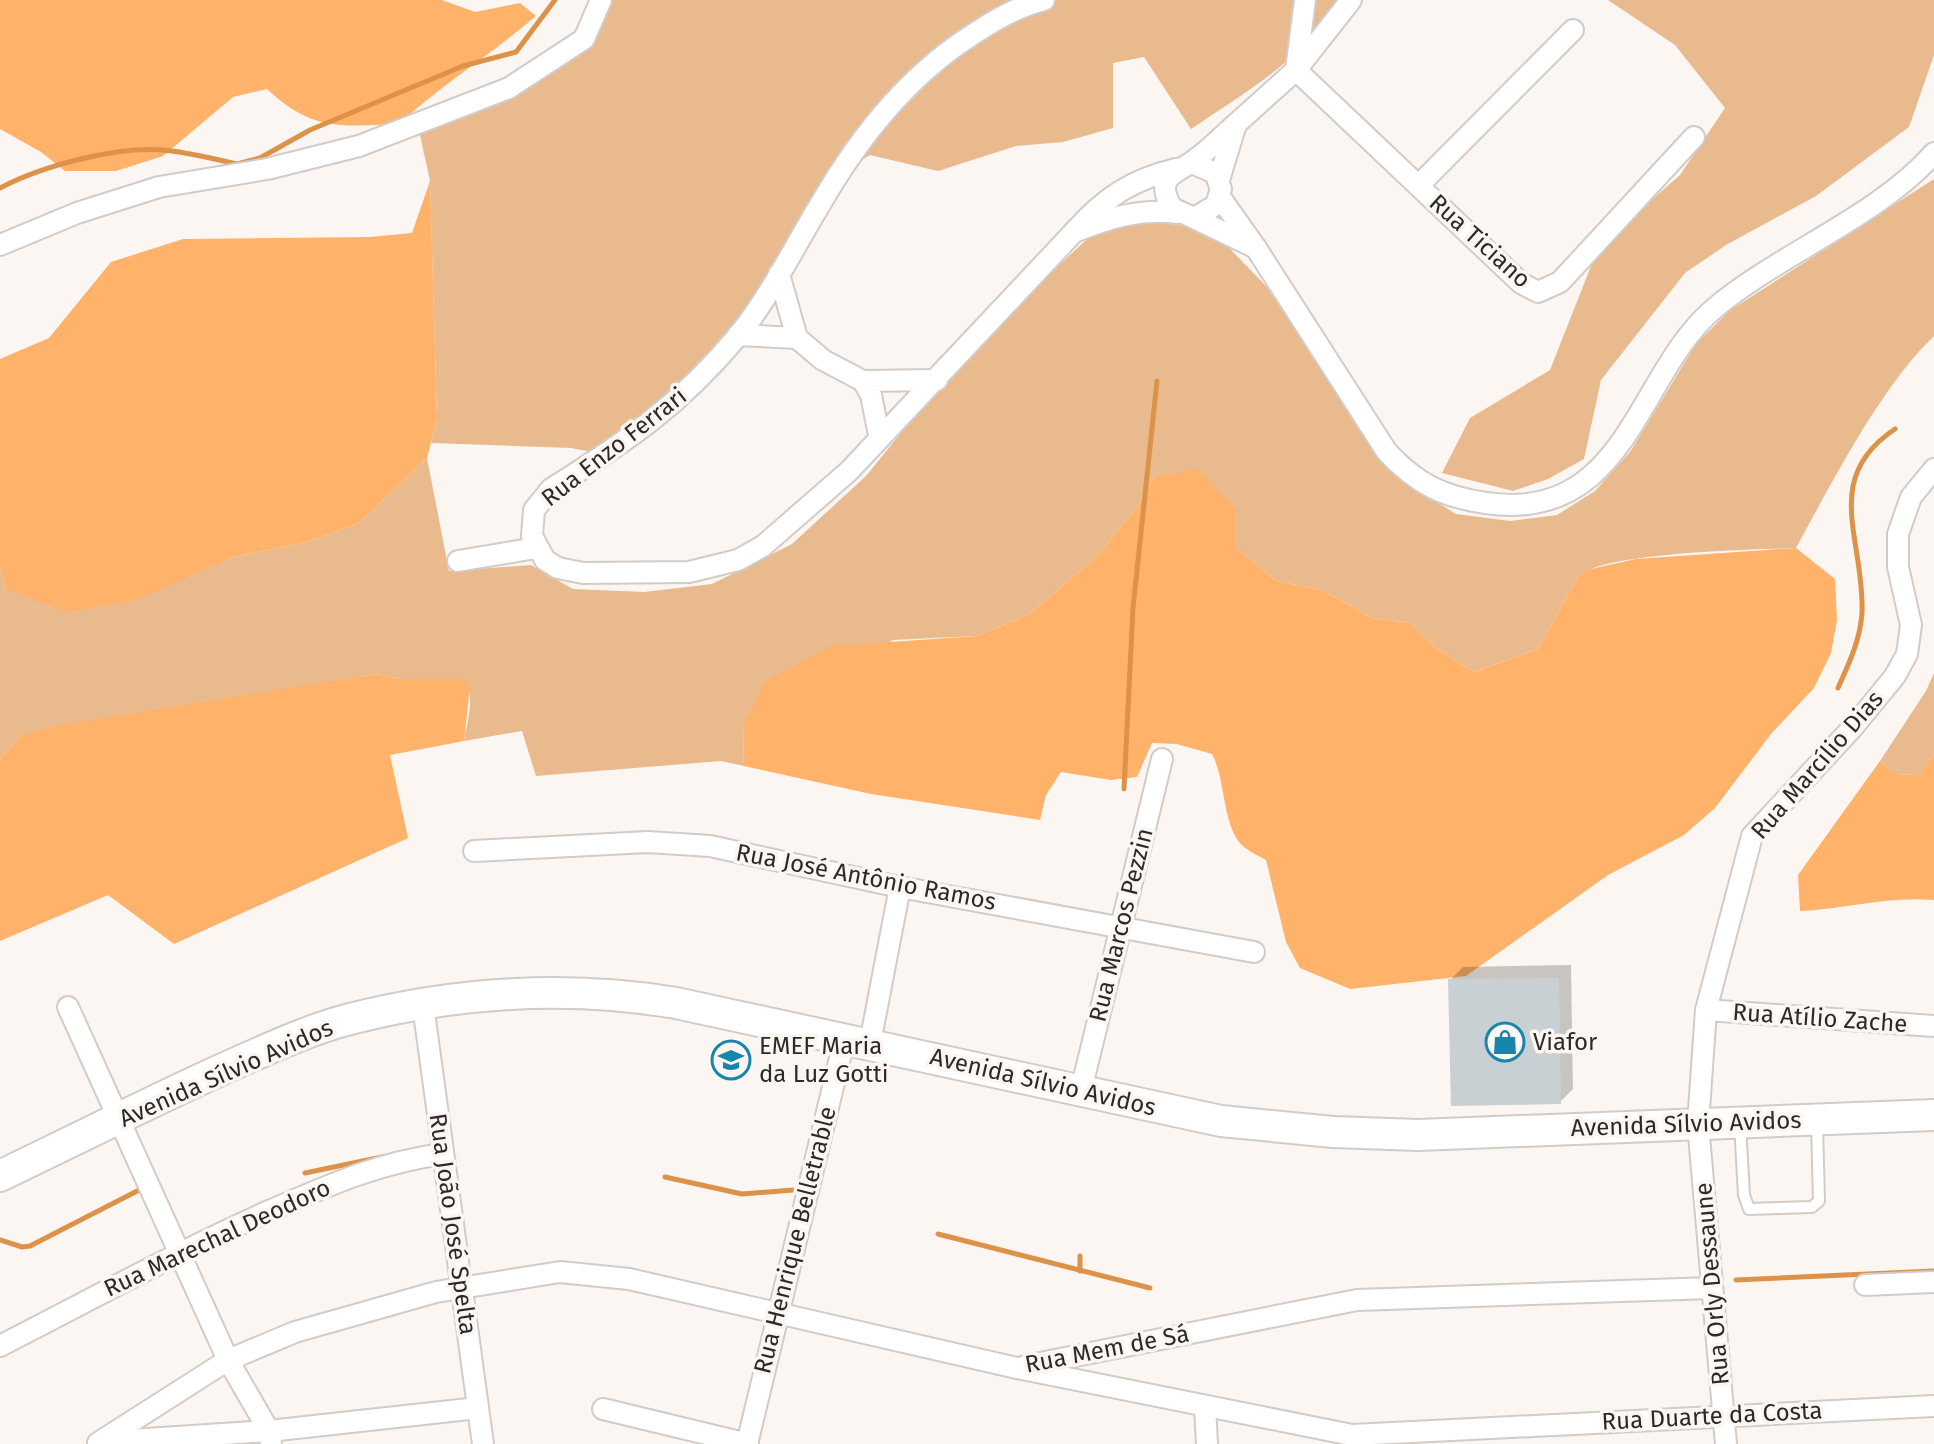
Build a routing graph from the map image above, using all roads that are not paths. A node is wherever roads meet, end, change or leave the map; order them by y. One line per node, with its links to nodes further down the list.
1 (601, 0): 15 (street)
2 (1044, 0): 17 (street, Rua Enzo Ferrari)
3 (1305, 0): 6 (street)
4 (1351, 0): 6 (street)
5 (1573, 30): 11 (street)
6 (1296, 70): 7 (street); 11 (street, Rua Ticiano)
7 (1236, 124): 10 (street); 12 (street)
8 (1694, 137): 11 (street, Rua Ticiano)
9 (1934, 153): 16 (street)
10 (1184, 166): 12 (street); 13 (street); 14 (street)
11 (1419, 185)
12 (1219, 189): 13 (street); 16 (street)
13 (1186, 216): 14 (street); 16 (street)
14 (1074, 232): 20 (street)
15 (0, 245)
16 (1256, 248)
17 (779, 274): 18 (street, Rua Enzo Ferrari); 19 (street)
18 (738, 335): 19 (street); 24 (street, Rua Enzo Ferrari)
19 (797, 338): 21 (street)
20 (937, 380): 21 (street); 22 (street)
21 (863, 381): 22 (street)
22 (879, 435): 24 (street)
23 (1934, 469): 33 (street, Rua Marcílio Dias)
24 (536, 548): 25 (street)
25 (458, 561)
26 (1162, 759): 29 (street, Rua Marcos Pezzin)
27 (474, 851): 28 (street, Rua José Antônio Ramos)
28 (900, 887): 29 (street, Rua José Antônio Ramos); 35 (street, Rua Henrique Belletrable)
29 (1119, 925): 30 (street, Rua José Antônio Ramos); 36 (street, Rua Marcos Pezzin)
30 (1254, 952)
31 (423, 1005): 35 (main road, Avenida Sílvio Avidos); 38 (main road, Avenida Sílvio Avidos); 42 (street, Rua João José Spelta)
32 (68, 1007): 38 (street)
33 (1706, 1010): 34 (street, Rua Atílio Zache); 41 (street, Rua Marcílio Dias)
34 (1934, 1026)
35 (857, 1040): 36 (main road, Avenida Sílvio Avidos); 49 (street, Rua Henrique Belletrable)
36 (1081, 1090): 41 (main road, Avenida Sílvio Avidos)
37 (1934, 1115): 39 (main road, Avenida Sílvio Avidos)
38 (119, 1119): 43 (main road, Avenida Sílvio Avidos); 44 (street)
39 (1817, 1119): 40 (main road, Avenida Sílvio Avidos); 40 (lane)
40 (1740, 1123): 41 (main road, Avenida Sílvio Avidos)
41 (1698, 1124): 48 (street, Rua Orly Dessaune)
42 (443, 1154): 44 (street, Rua Marechal Deodoro); 47 (street, Rua João José Spelta)
43 (0, 1176)
44 (181, 1251): 50 (street, Rua Marechal Deodoro); 51 (street)
45 (1934, 1282): 46 (street)
46 (1865, 1285)
47 (463, 1287): 49 (street, Rua Mem de Sá); 51 (street, Rua Mem de Sá); 55 (street, Rua João José Spelta)
48 (1712, 1288): 52 (street, Rua Mem de Sá); 57 (street, Rua Orly Dessaune)
49 (776, 1312): 52 (street, Rua Mem de Sá); 62 (street, Rua Henrique Belletrable)
50 (0, 1346)
51 (228, 1360): 58 (street); 60 (street, Rua Mem de Sá)
52 (1017, 1368): 54 (street, Rua Duarte da Costa)
53 (1934, 1406): 57 (street, Rua Duarte da Costa)
54 (1205, 1407): 59 (street, Rua Duarte da Costa); 63 (street)
55 (478, 1408): 58 (street); 61 (street, Rua João José Spelta)
56 (603, 1409): 62 (street)
57 (1724, 1415): 59 (street, Rua Duarte da Costa); 64 (street, Rua Orly Dessaune)
58 (270, 1438): 60 (street)
59 (1352, 1439)
60 (95, 1443)
61 (483, 1444)
62 (747, 1444)
63 (1207, 1444)
64 (1726, 1444)

